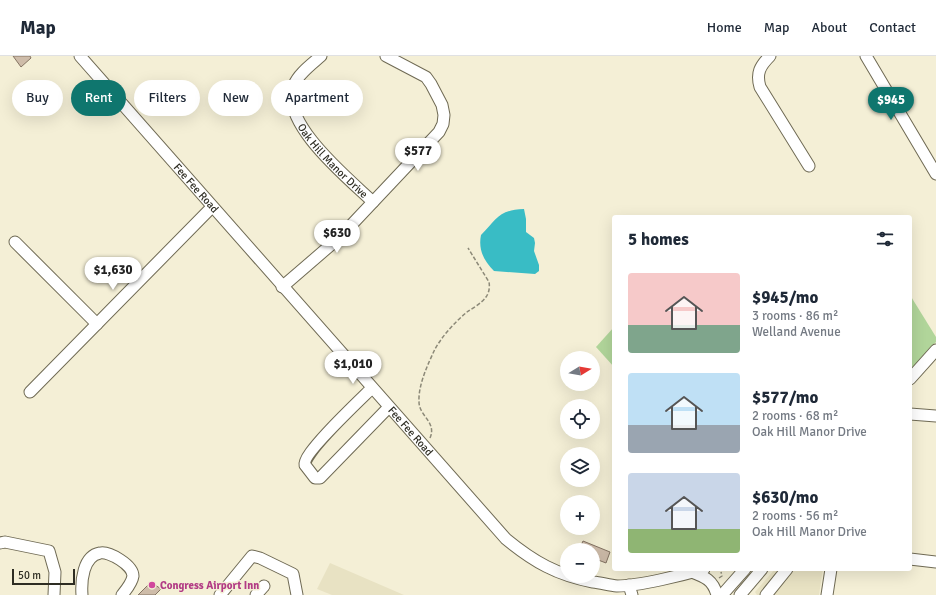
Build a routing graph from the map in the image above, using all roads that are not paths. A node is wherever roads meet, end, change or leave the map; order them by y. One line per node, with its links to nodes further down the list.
1 (80, 56): 9 (street, Fee Fee Road)
2 (321, 56): 8 (street, Oak Hill Manor Drive)
3 (386, 56): 8 (street, Oak Hill Manor Drive)
4 (770, 56): 6 (street)
5 (866, 56): 7 (street)
6 (809, 166)
7 (936, 174)
8 (373, 202): 11 (street, Oak Hill Manor Drive)
9 (212, 207): 11 (street, Fee Fee Road); 12 (street)
10 (15, 242): 12 (street)
11 (282, 287): 15 (street, Fee Fee Road)
12 (97, 324): 16 (street)
13 (936, 350): 14 (street)
14 (912, 377)
15 (372, 388): 17 (street, Fee Fee Road); 17 (street)
16 (30, 392)
17 (388, 408): 30 (street, Fee Fee Road)
18 (912, 414): 19 (street)
19 (936, 416)
20 (0, 544): 31 (street)
21 (912, 558): 22 (street)
22 (936, 562)
23 (695, 571): 28 (street, Fee Fee Road)
24 (743, 571): 38 (street)
25 (760, 571): 39 (street)
26 (785, 571): 40 (street)
27 (831, 571): 41 (street)
28 (691, 572): 30 (street, Fee Fee Road); 37 (street)
29 (264, 586): 35 (street)
30 (631, 590)
31 (54, 595)
32 (82, 595): 33 (street)
33 (122, 595)
34 (220, 595): 36 (street)
35 (256, 595)
36 (297, 595)
37 (717, 595)
38 (722, 595)
39 (740, 595)
40 (766, 595)
41 (827, 595)

